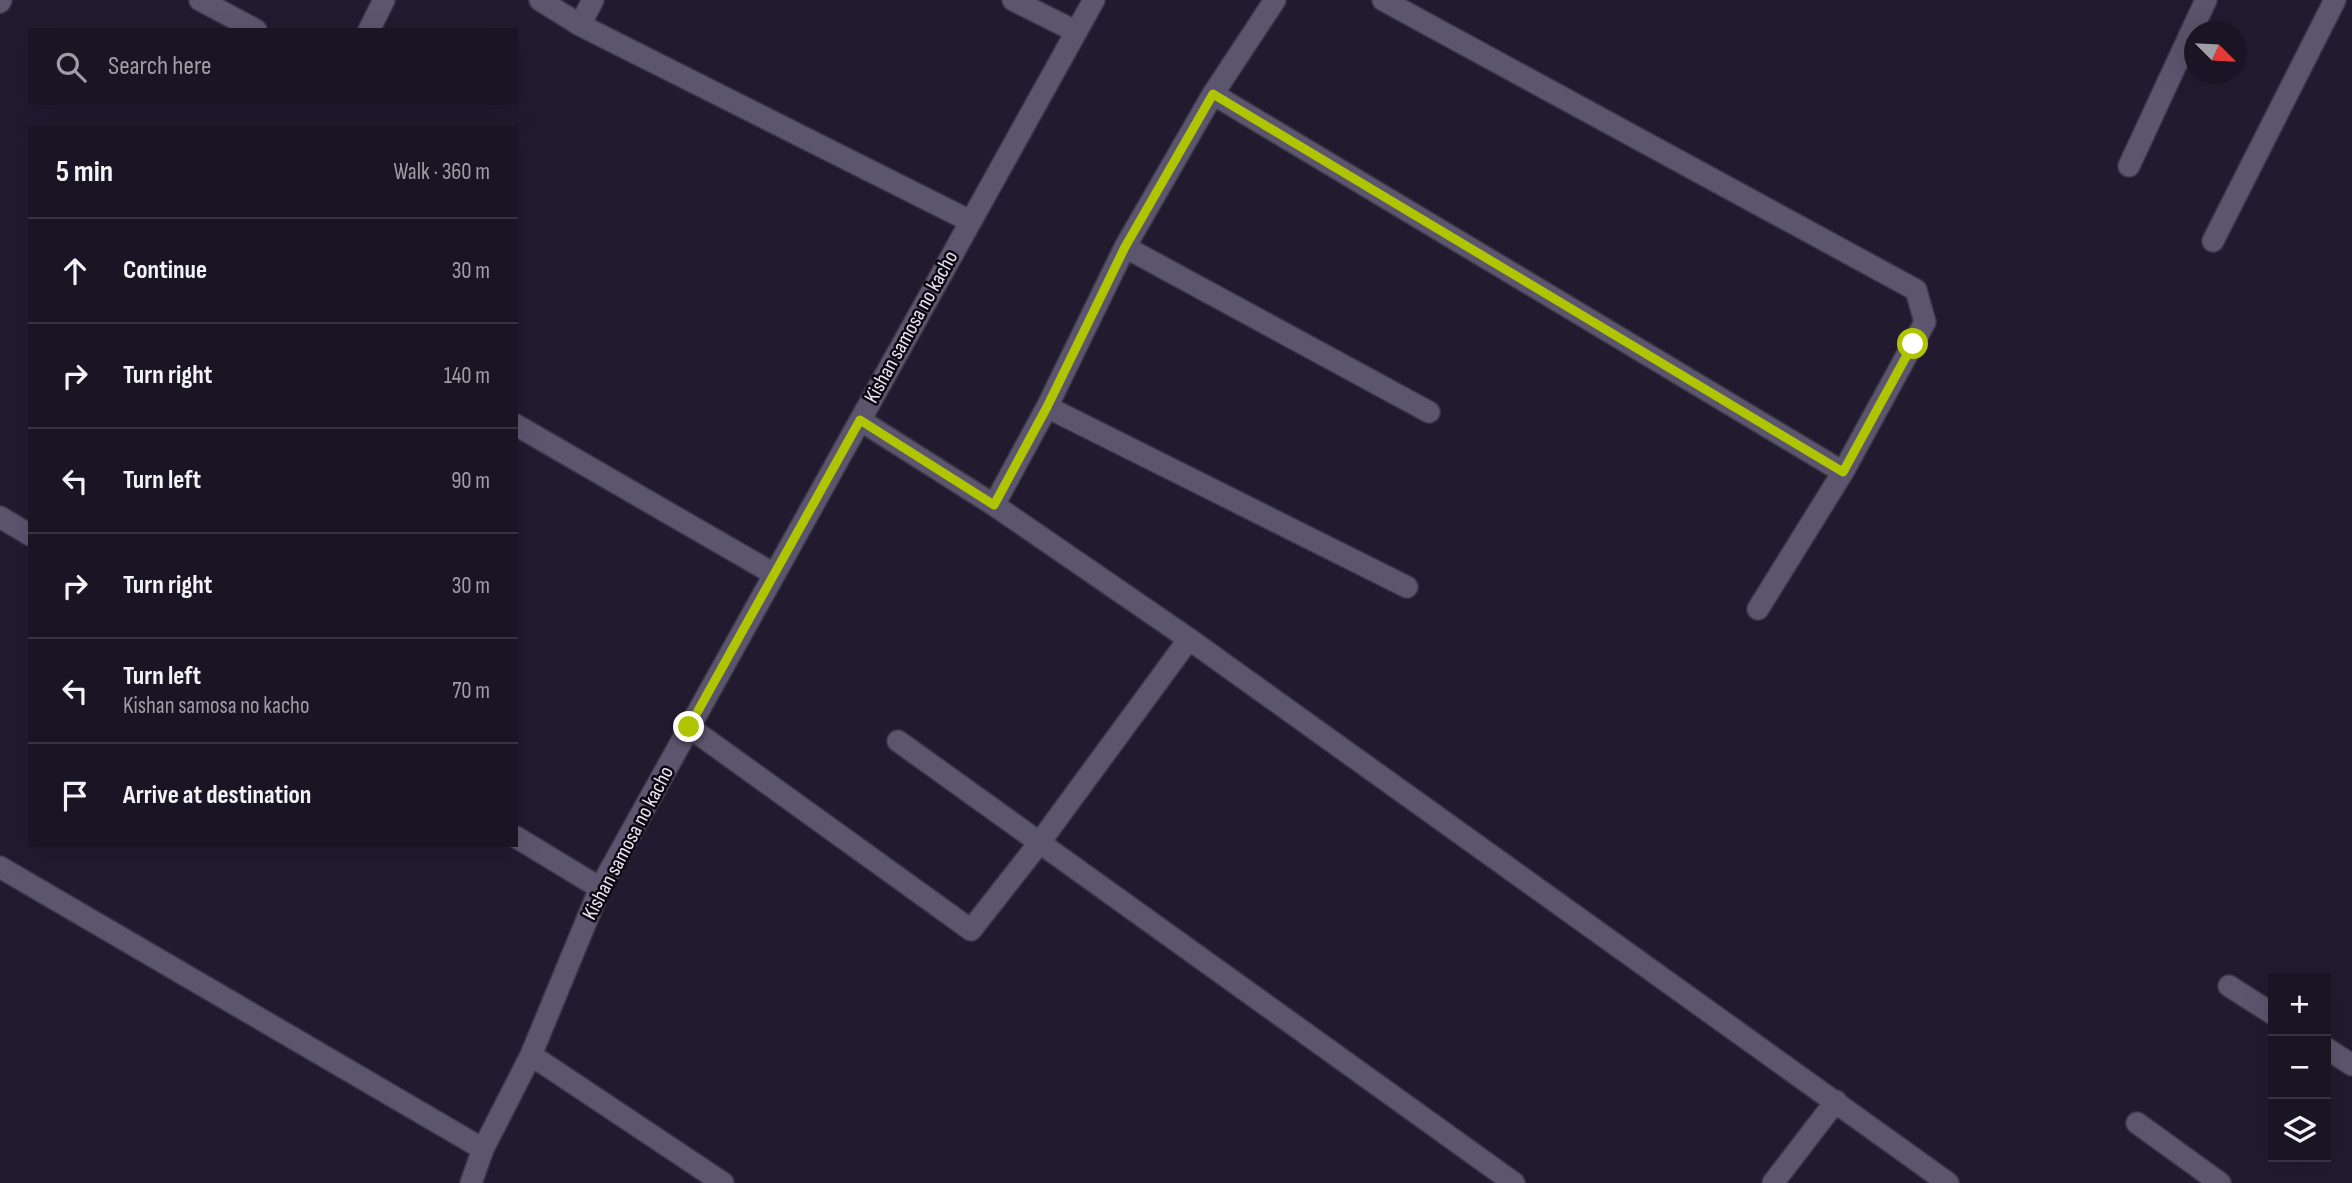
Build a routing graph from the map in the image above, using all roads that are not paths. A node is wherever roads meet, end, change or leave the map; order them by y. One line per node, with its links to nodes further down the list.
1 (200, 0): 12 (street)
2 (384, 0): 13 (street)
3 (540, 0): 11 (street)
4 (593, 0): 11 (street)
5 (1013, 0): 14 (street)
6 (1094, 0): 14 (street, Kishan samosa no kacho)
7 (1275, 0): 15 (street)
8 (1383, 0): 24 (street)
9 (2206, 0): 16 (street)
10 (2335, 0): 18 (street)
11 (580, 25): 17 (street)
12 (252, 28)
13 (370, 28)
14 (1075, 31): 17 (street, Kishan samosa no kacho)
15 (1213, 94): 19 (street); 24 (street)
16 (2129, 166)
17 (970, 221): 22 (street, Kishan samosa no kacho)
18 (2213, 241)
19 (1125, 247): 20 (street); 21 (street)
20 (1047, 407): 25 (street); 29 (street)
21 (1429, 412)
22 (860, 420): 25 (street); 28 (street, Kishan samosa no kacho)
23 (518, 426): 28 (street)
24 (1843, 472): 30 (street)
25 (994, 505): 31 (street)
26 (0, 517): 27 (street)
27 (28, 534)
28 (774, 574): 32 (street, Kishan samosa no kacho)
29 (1408, 587)
30 (1758, 609)
31 (1189, 639): 35 (street); 43 (street)
32 (689, 727): 35 (street); 37 (street, Kishan samosa no kacho)
33 (898, 741): 35 (street)
34 (518, 837): 37 (street)
35 (1040, 842): 48 (street)
36 (0, 867): 45 (street)
37 (600, 888): 41 (street, Kishan samosa no kacho)
38 (2230, 986): 39 (street)
39 (2268, 1011)
40 (2331, 1051): 42 (street)
41 (531, 1055): 45 (street, Kishan samosa no kacho); 47 (street)
42 (2352, 1065)
43 (1836, 1101): 49 (street); 50 (street)
44 (2137, 1123): 51 (street)
45 (483, 1149): 46 (street, Kishan samosa no kacho)
46 (471, 1183)
47 (723, 1183)
48 (1514, 1183)
49 (1773, 1183)
50 (1948, 1183)
51 (2220, 1183)

